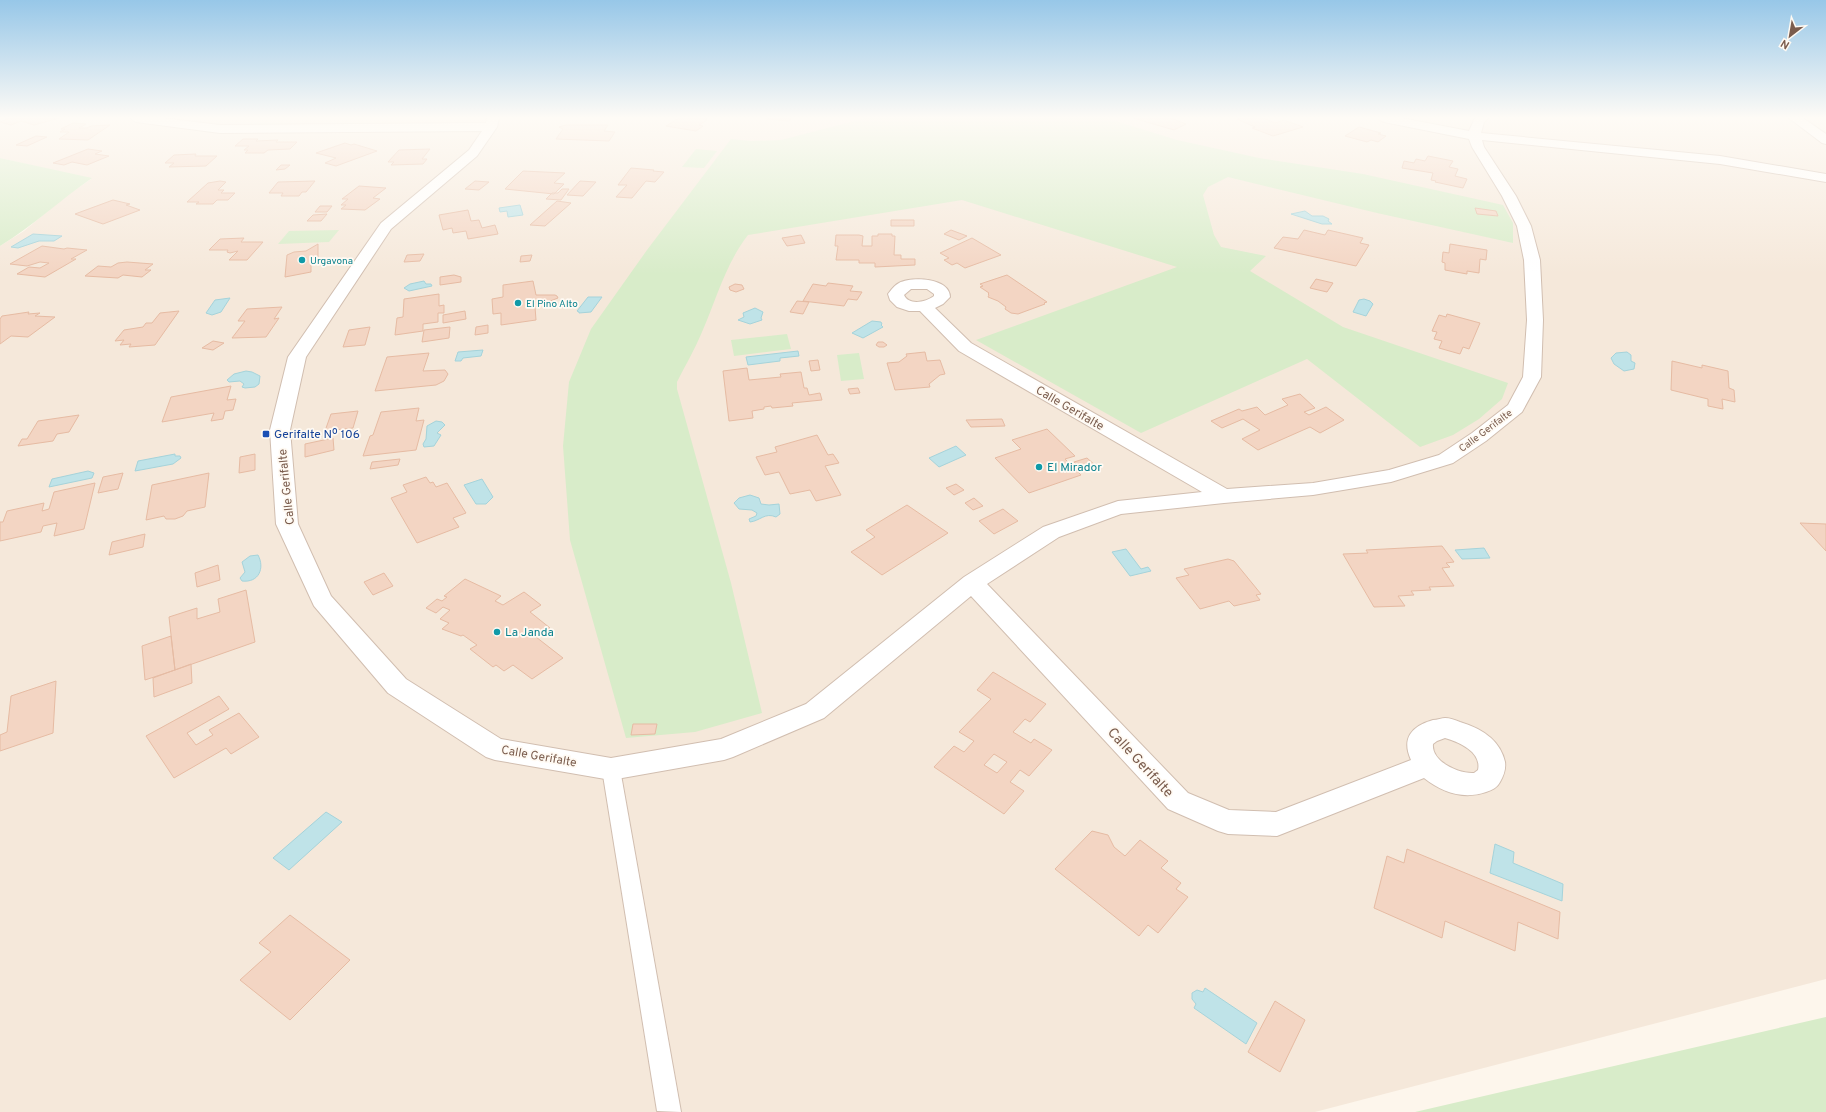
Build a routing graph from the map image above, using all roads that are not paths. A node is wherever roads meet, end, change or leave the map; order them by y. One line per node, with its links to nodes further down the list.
1 (454, 170): 9 (street, Calle Gerifalte)
2 (1492, 170): 6 (street, Calle Gerifalte)
3 (1783, 170): 4 (street)
4 (1826, 178)
5 (925, 307): 6 (street, Calle Gerifalte)
6 (1224, 496): 7 (street, Calle Gerifalte)
7 (972, 583): 8 (street, Calle Gerifalte); 9 (street, Calle Gerifalte)
8 (1427, 765)
9 (611, 769): 10 (lane)
10 (670, 1111)

